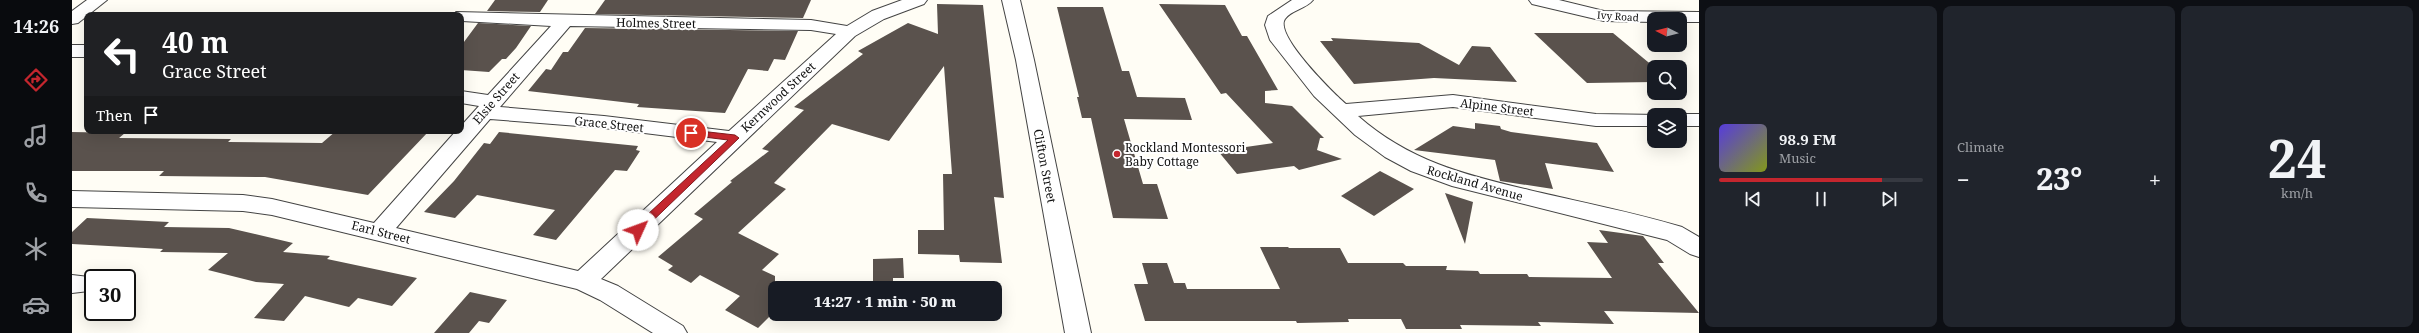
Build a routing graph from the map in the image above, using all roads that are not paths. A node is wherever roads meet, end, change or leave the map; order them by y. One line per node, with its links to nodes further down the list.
1 (98, 0): 8 (street)
2 (918, 0): 10 (street, Kernwood Street)
3 (1011, 0): 25 (street, Clifton Street)
4 (1304, 0): 15 (street, Rockland Avenue)
5 (1538, 0): 7 (street, Ivy Road)
6 (464, 16): 9 (street, Holmes Street)
7 (1699, 17)
8 (72, 19)
9 (565, 21): 10 (street, Holmes Street); 14 (street, Elsie Street)
10 (850, 32): 19 (street, Kernwood Street)
11 (72, 51): 12 (street)
12 (84, 51)
13 (464, 98): 14 (street, Grace Street)
14 (488, 107): 19 (street, Grace Street); 21 (street, Elsie Street)
15 (1341, 111): 16 (street, Alpine Street); 22 (street, Rockland Avenue)
16 (1647, 120)
17 (1687, 120): 18 (street)
18 (1699, 120)
19 (735, 138): 23 (street, Kernwood Street)
20 (72, 199): 21 (street, Earl Street)
21 (380, 231): 23 (street, Earl Street)
22 (1699, 248)
23 (583, 281): 24 (street, Earl Street)
24 (674, 333)
25 (1078, 333)

